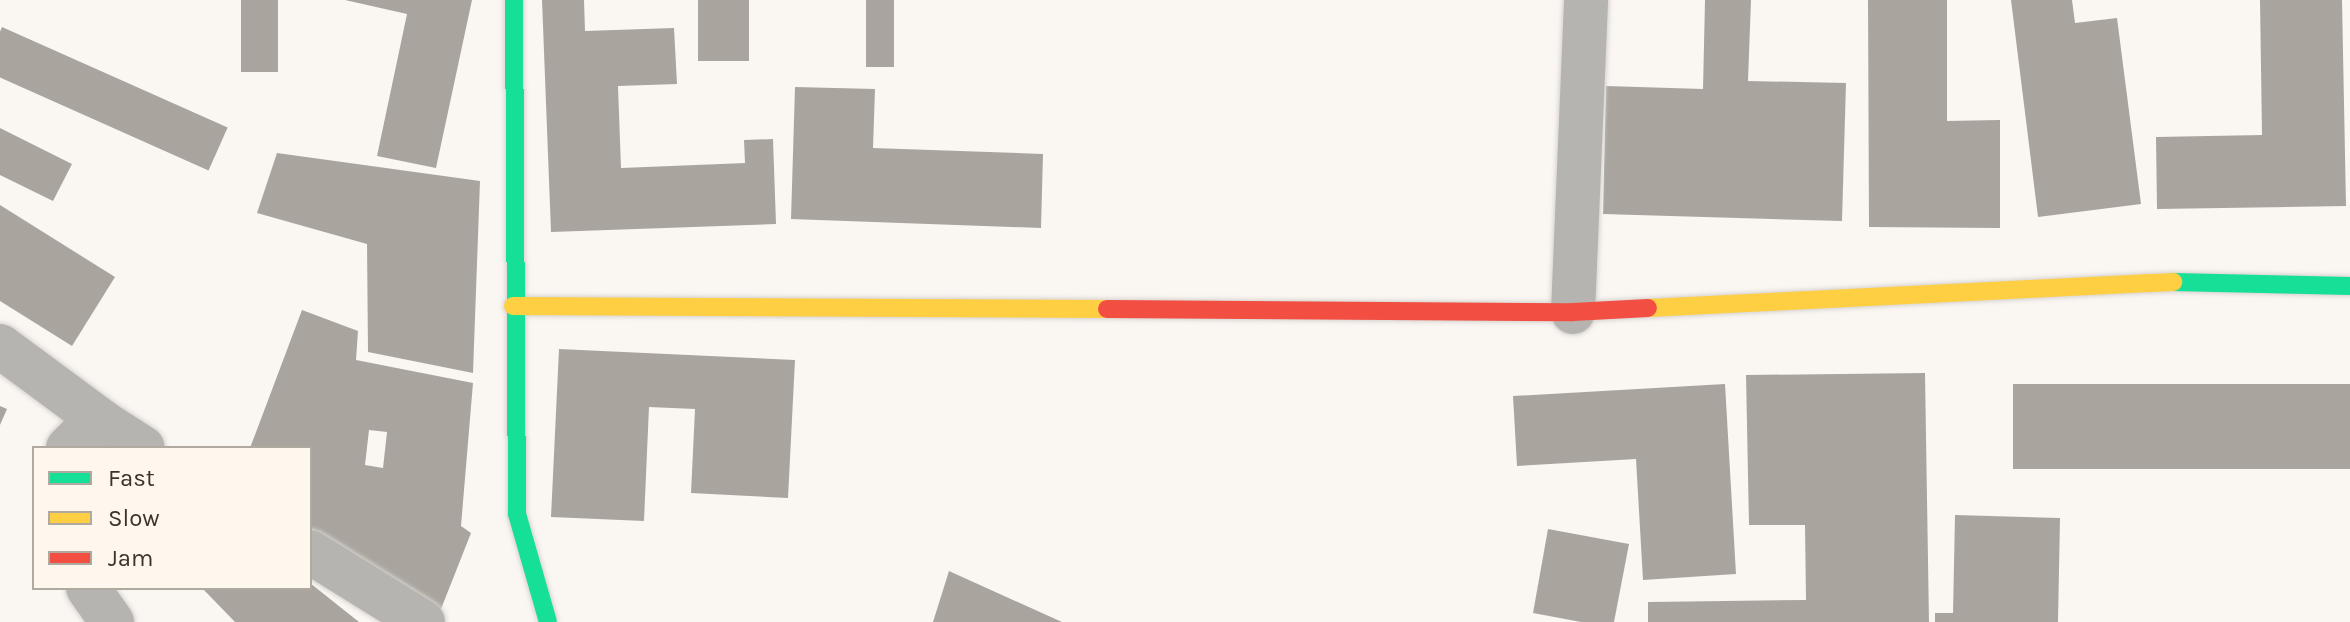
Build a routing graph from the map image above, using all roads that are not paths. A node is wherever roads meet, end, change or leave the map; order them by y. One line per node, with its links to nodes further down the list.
1 (514, 0): 4 (street)
2 (1586, 0): 5 (street)
3 (2350, 286): 5 (street)
4 (513, 306): 5 (street); 14 (street)
5 (1573, 312)
6 (0, 346): 7 (street)
7 (104, 423): 8 (street); 9 (street)
8 (70, 446)
9 (140, 446)
10 (312, 553): 13 (street)
11 (89, 590): 12 (street)
12 (112, 622)
13 (423, 622)
14 (548, 622)

